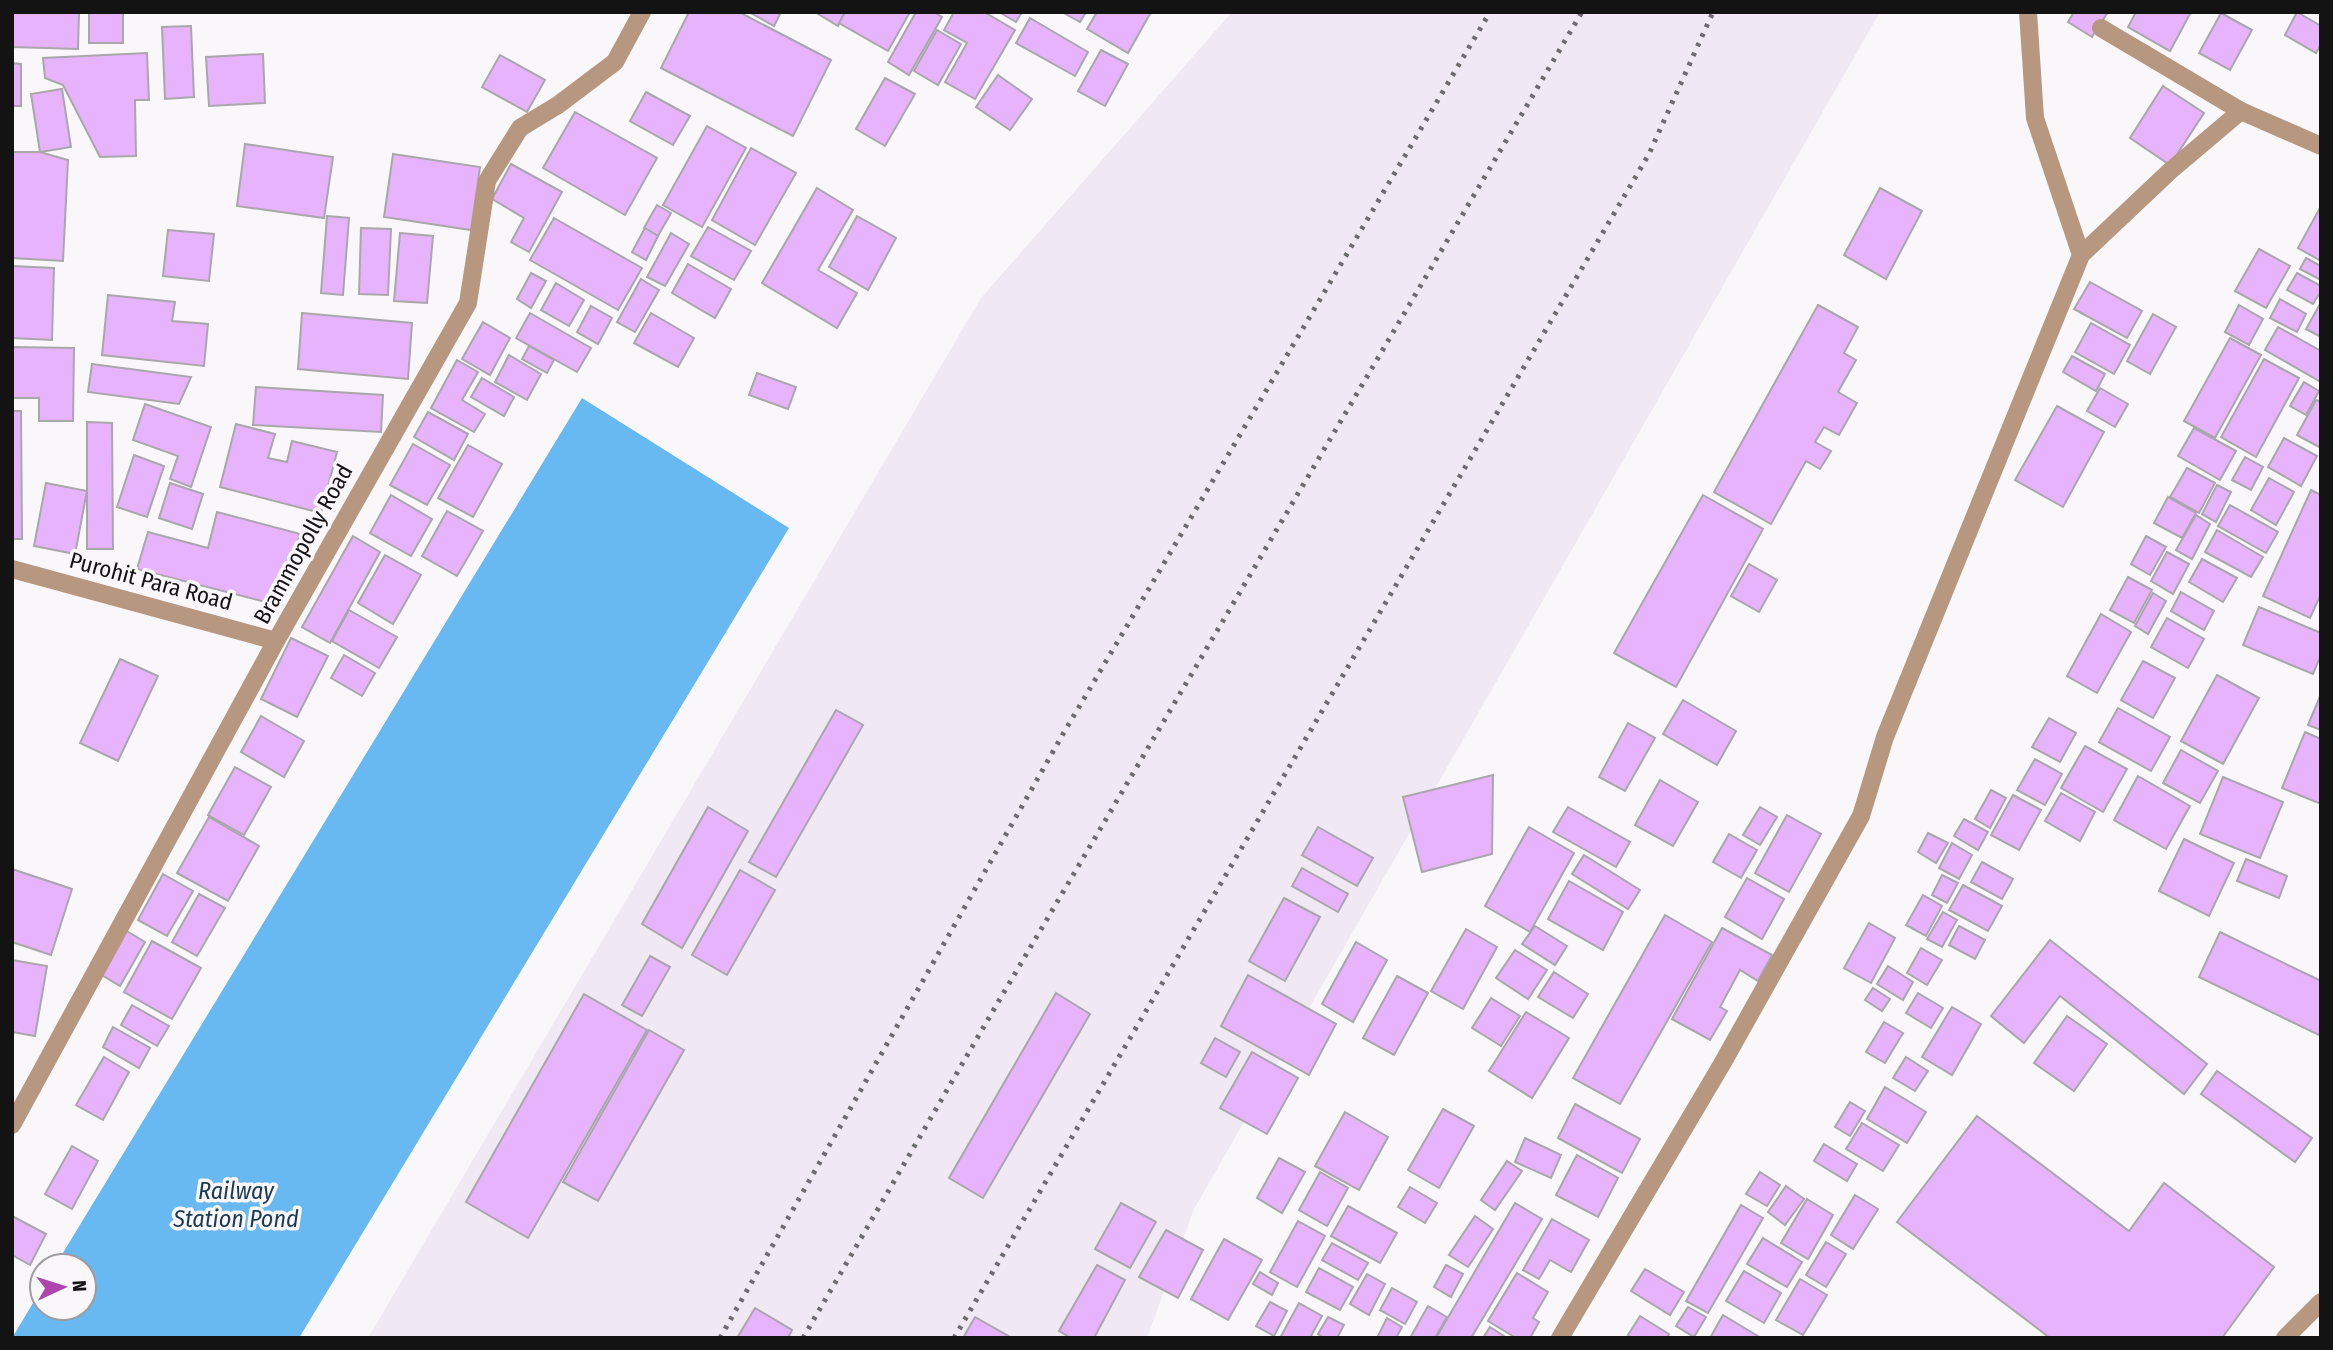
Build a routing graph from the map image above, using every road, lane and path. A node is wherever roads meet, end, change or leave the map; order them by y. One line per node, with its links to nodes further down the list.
1 (642, 12): 8 (street, Brammopolly Road)
2 (2028, 12): 6 (street)
3 (2101, 28): 4 (street)
4 (2241, 111): 5 (street); 6 (street)
5 (2321, 146)
6 (2081, 255): 11 (street)
7 (12, 569): 8 (street, Purohit Para Road)
8 (276, 641): 9 (street, Brammopolly Road)
9 (12, 1125)
10 (2321, 1302): 12 (street)
11 (1559, 1338)
12 (2285, 1338)

